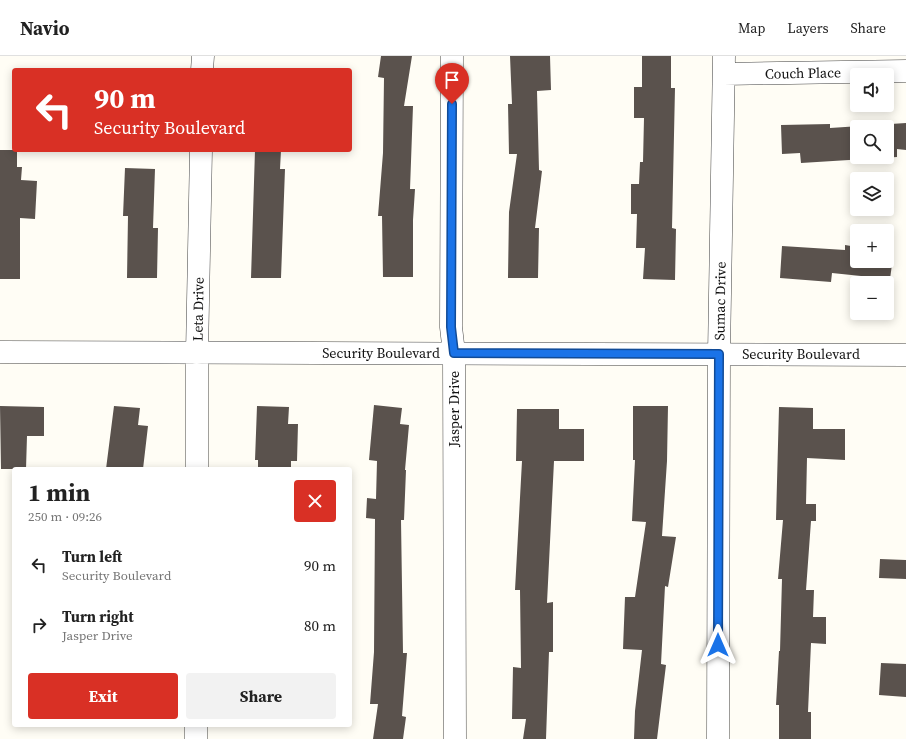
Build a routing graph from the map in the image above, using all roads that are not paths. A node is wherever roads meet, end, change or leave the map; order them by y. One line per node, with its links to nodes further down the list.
1 (203, 56): 4 (street)
2 (452, 56): 9 (street, Jasper Drive)
3 (724, 65): 5 (street, Couch Place); 10 (street, Sumac Drive)
4 (202, 68)
5 (906, 71)
6 (201, 152): 8 (street, Leta Drive)
7 (0, 352): 8 (street, Security Boulevard)
8 (198, 353): 9 (street, Security Boulevard); 12 (street, Leta Drive)
9 (454, 353): 10 (street, Security Boulevard); 15 (street, Jasper Drive)
10 (719, 354): 11 (street, Security Boulevard); 16 (street, Sumac Drive)
11 (906, 354)
12 (197, 467)
13 (196, 727): 14 (street)
14 (196, 739)
15 (455, 739)
16 (718, 739)

